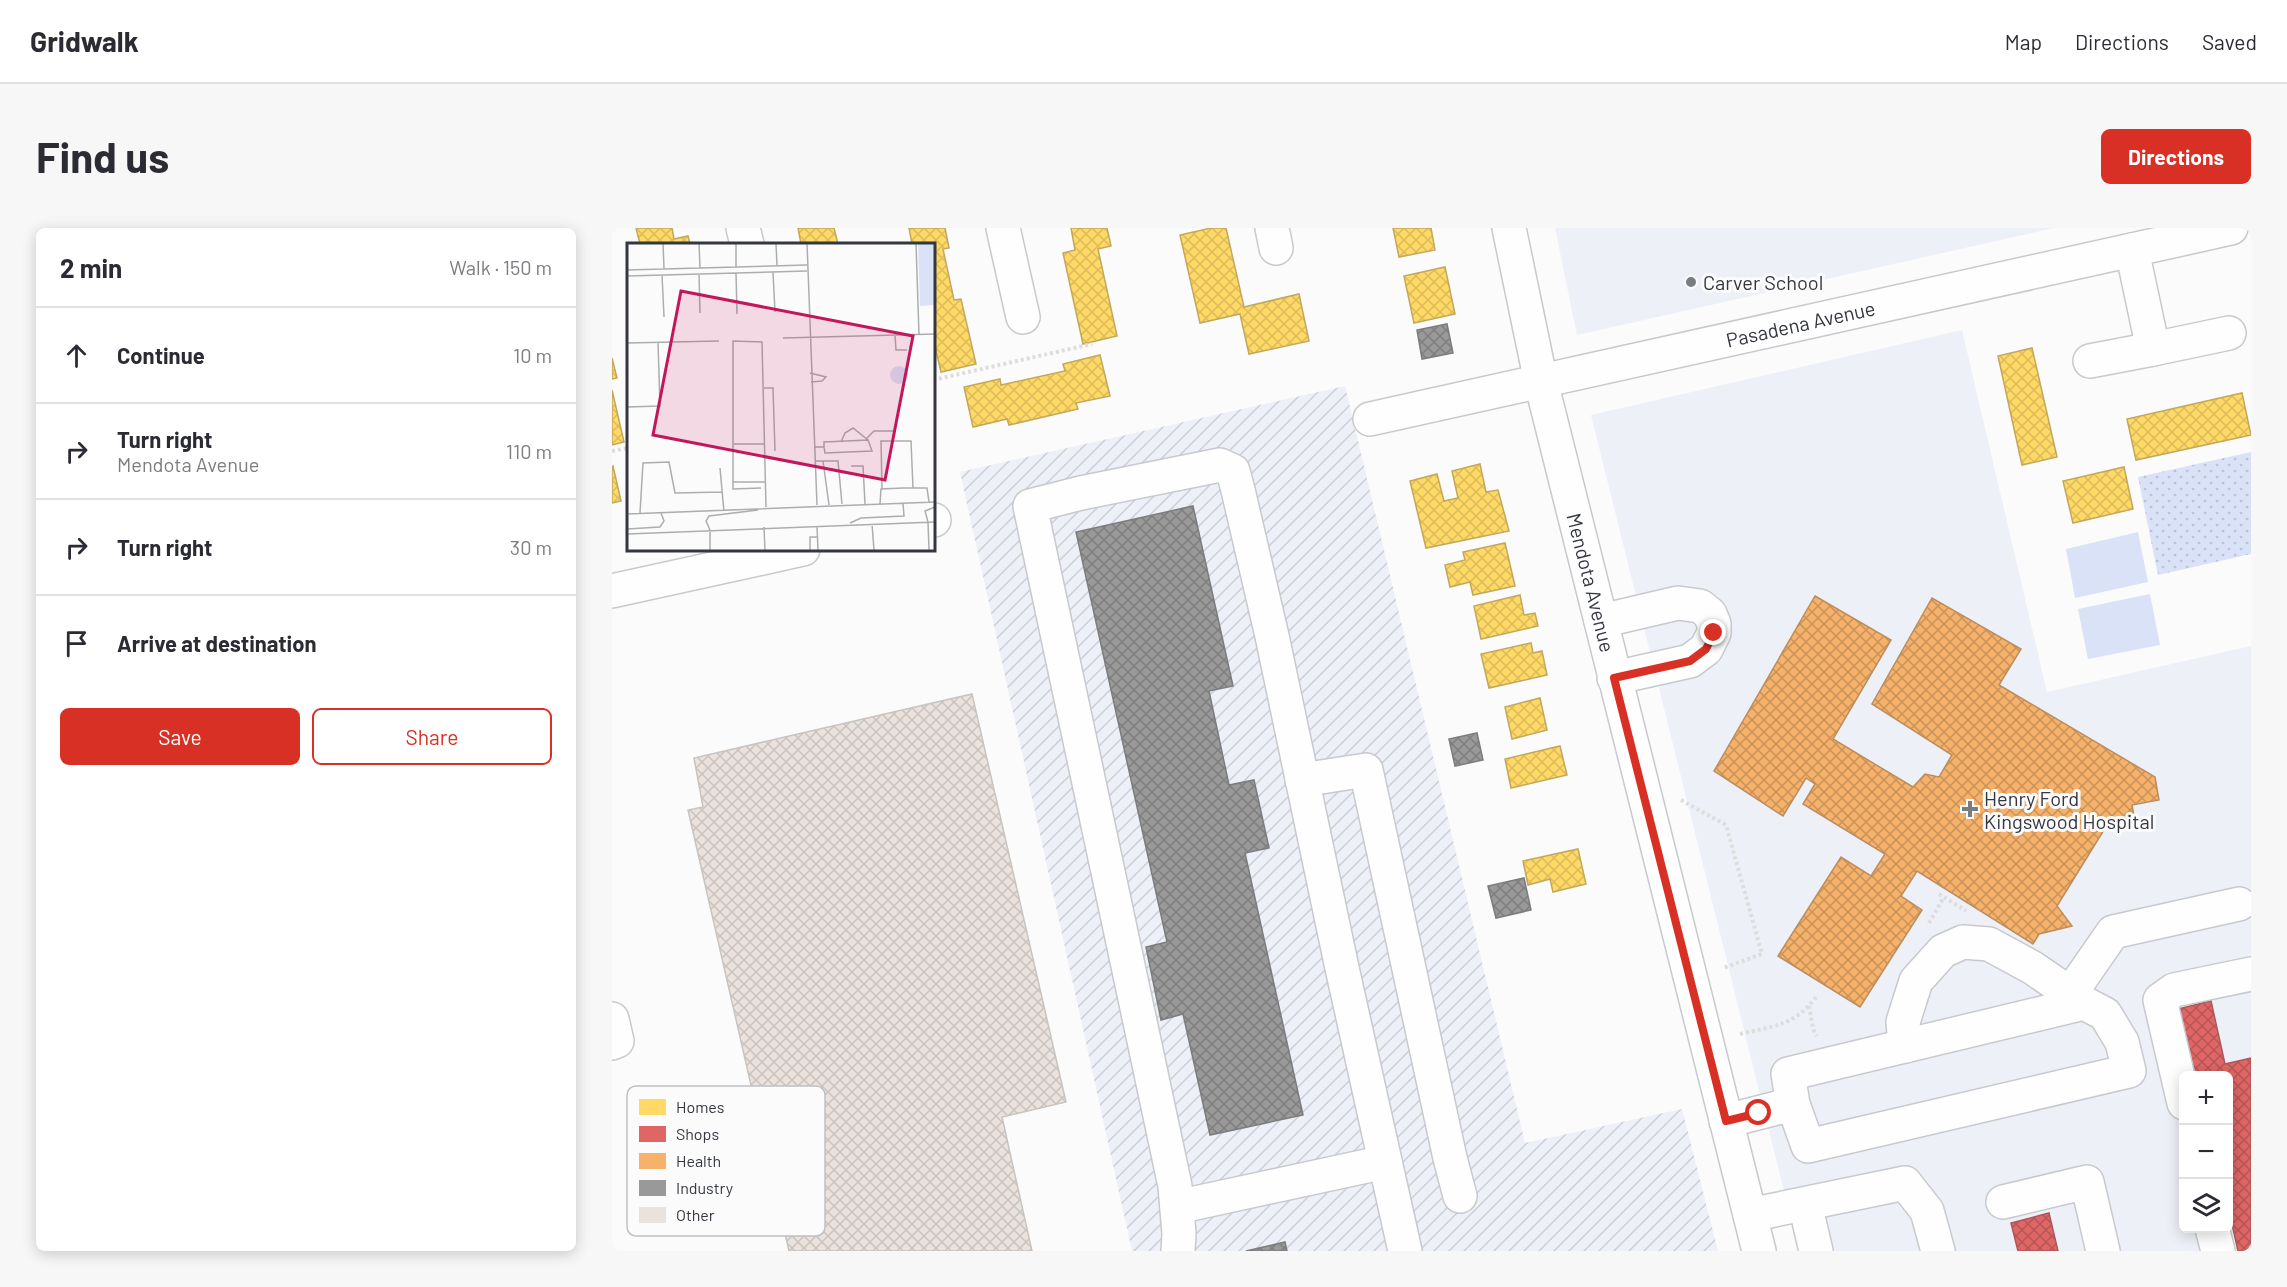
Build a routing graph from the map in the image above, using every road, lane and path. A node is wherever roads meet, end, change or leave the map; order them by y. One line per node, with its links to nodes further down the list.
1 (743, 228): 5 (street)
2 (1003, 228): 7 (street)
3 (1509, 228): 13 (street, Mendota Avenue)
4 (2231, 228): 6 (street, Pasadena Avenue)
5 (747, 243)
6 (2132, 249): 10 (street); 13 (street, Pasadena Avenue)
7 (1023, 317)
8 (2229, 333): 10 (street)
9 (1092, 344): 12 (path)
10 (2153, 349): 11 (street)
11 (2090, 361)
12 (934, 380)
13 (1541, 382): 14 (street, Pasadena Avenue); 19 (street, Mendota Avenue)
14 (1370, 419)
15 (627, 448): 16 (path)
16 (612, 451)
17 (798, 550): 18 (street)
18 (612, 591)
19 (1601, 621): 20 (street, Mendota Avenue); 20 (street)
20 (1614, 678): 40 (street, Mendota Avenue)
21 (1302, 780): 41 (street); 42 (street); 45 (street)
22 (1681, 800): 28 (path)
23 (1939, 894): 24 (path)
24 (1944, 897): 26 (path); 27 (path)
25 (2239, 904): 31 (street)
26 (1974, 915)
27 (1927, 927)
28 (1723, 968)
29 (2251, 974): 38 (street)
30 (1816, 997): 32 (path)
31 (2077, 999): 37 (street); 37 (street); 39 (street)
32 (1809, 1006): 34 (path); 35 (path)
33 (612, 1019): 36 (street)
34 (1740, 1034)
35 (1818, 1038)
36 (612, 1042)
37 (1905, 1046): 39 (street)
38 (2179, 1082)
39 (1793, 1104): 40 (street)
40 (1726, 1121): 46 (street, Mendota Avenue)
41 (1385, 1162): 45 (street); 49 (street)
42 (1460, 1196)
43 (2003, 1202): 53 (street)
44 (1805, 1204): 46 (street); 51 (street); 52 (street)
45 (1177, 1207): 48 (street)
46 (1750, 1215): 50 (street, Mendota Avenue)
47 (2213, 1233): 54 (street)
48 (1178, 1251)
49 (1405, 1251)
50 (1759, 1251)
51 (1816, 1251)
52 (1938, 1251)
53 (2103, 1251)
54 (2218, 1251)

